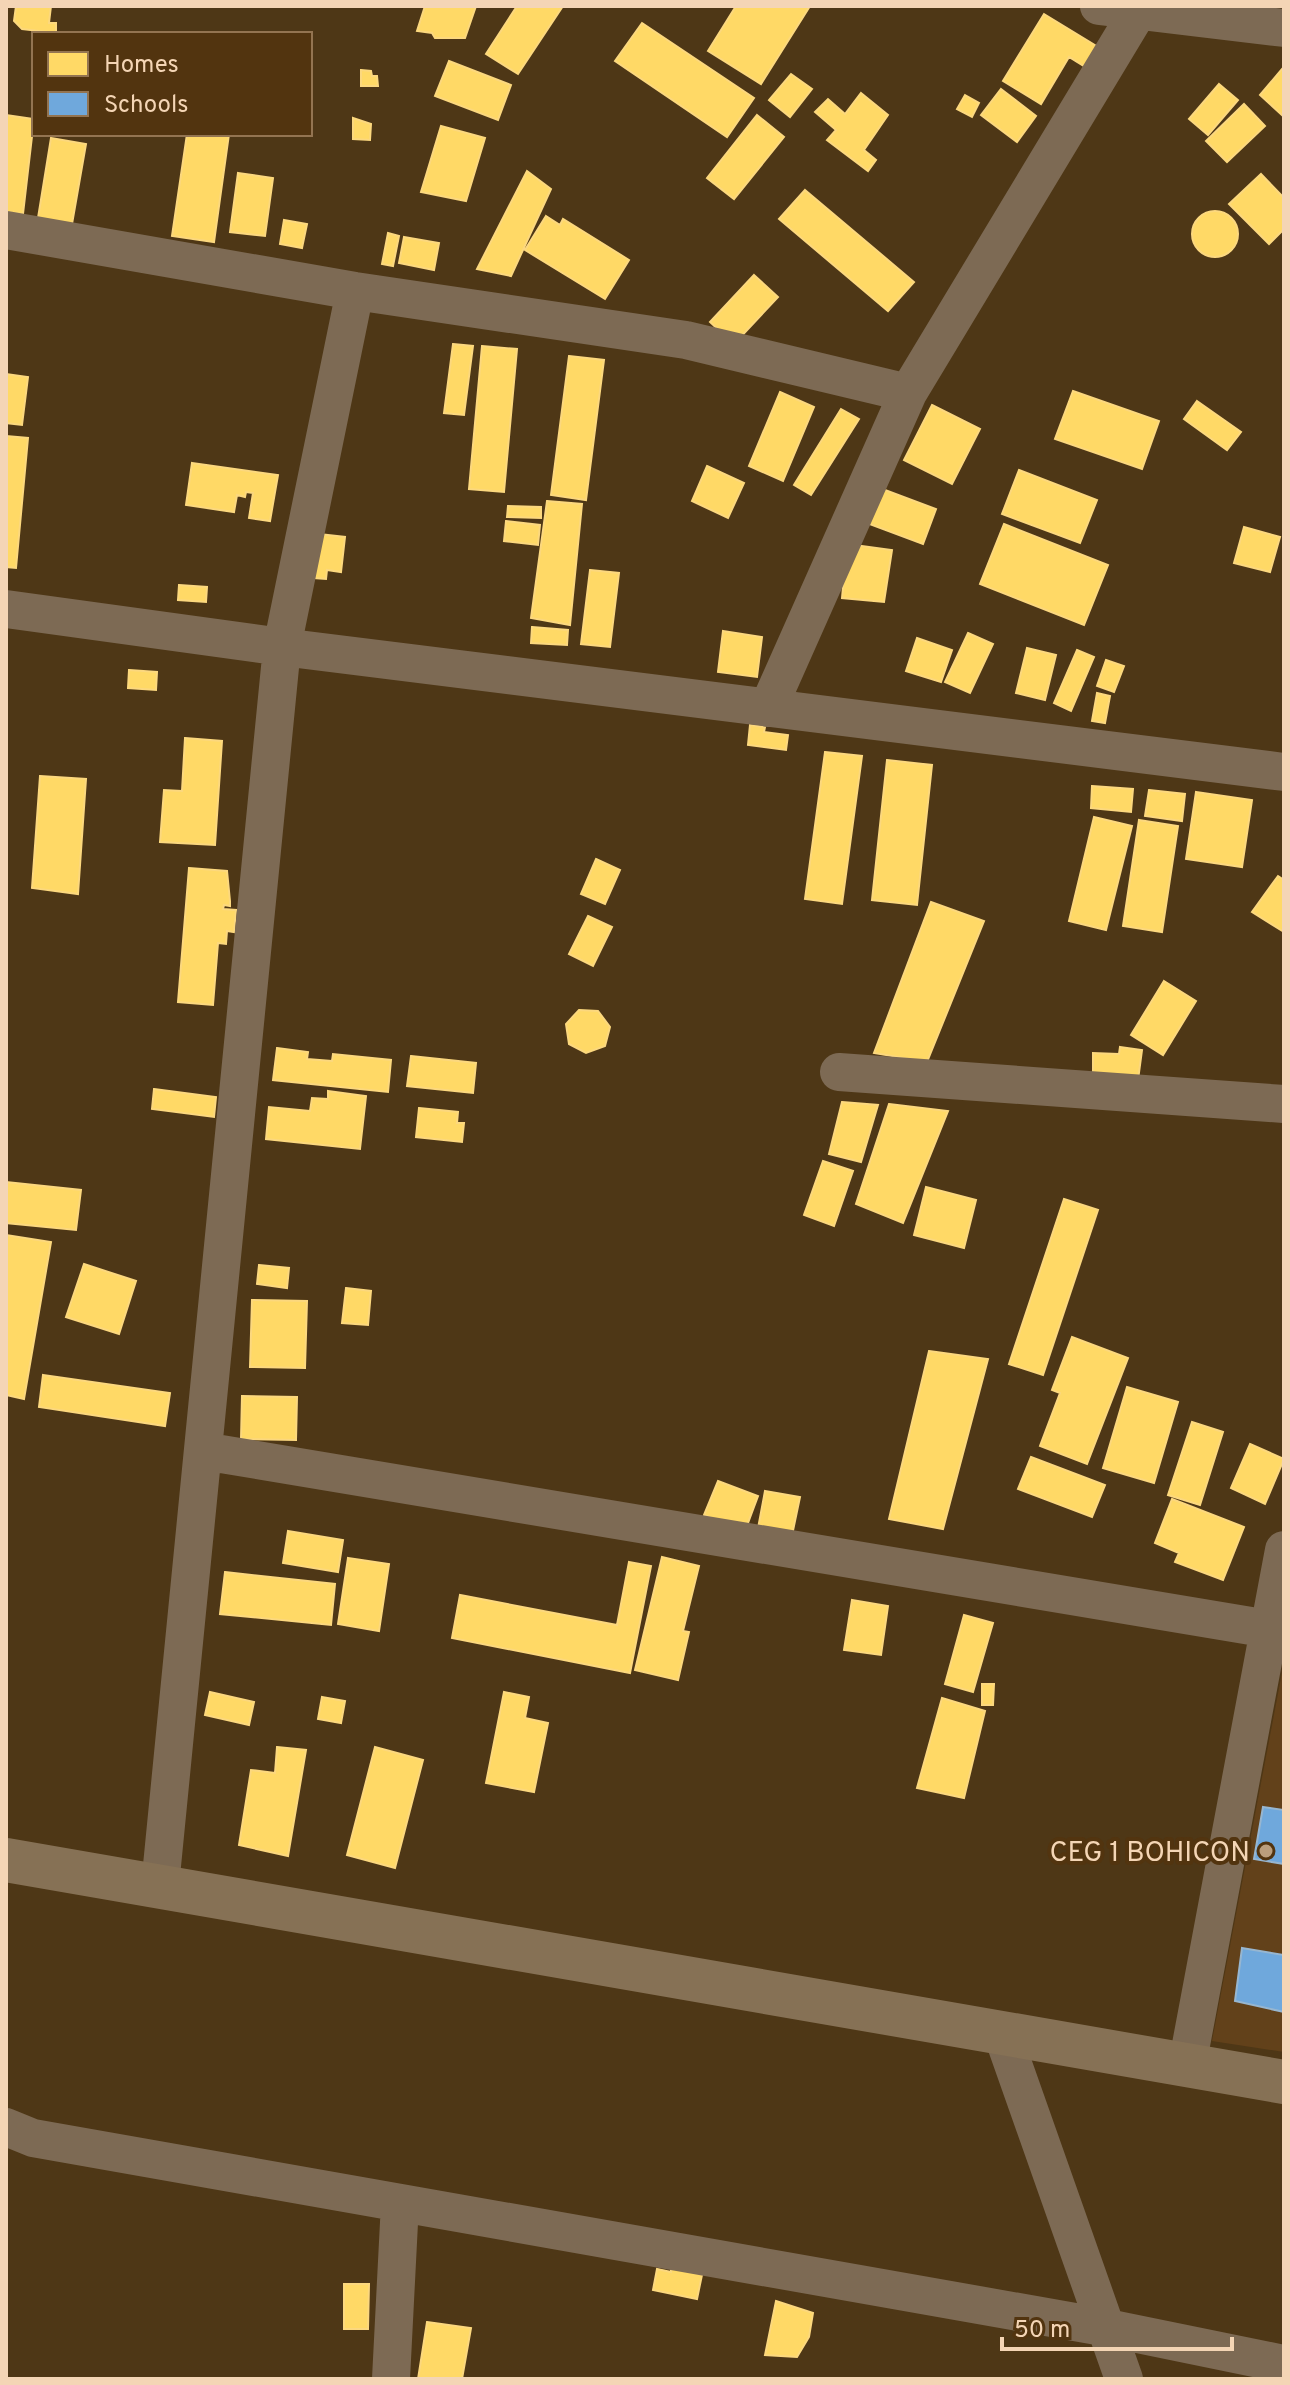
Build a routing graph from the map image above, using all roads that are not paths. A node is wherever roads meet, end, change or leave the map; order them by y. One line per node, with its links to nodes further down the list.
1 (1099, 6): 2 (street)
2 (1137, 13): 3 (street); 6 (street)
3 (1284, 28)
4 (6, 230): 5 (street)
5 (355, 291): 6 (street); 8 (street)
6 (908, 393): 9 (street)
7 (6, 609): 8 (street)
8 (282, 647): 9 (street); 13 (street)
9 (768, 708): 10 (street)
10 (1284, 772)
11 (839, 1072): 12 (street)
12 (1284, 1104)
13 (203, 1451): 15 (street); 17 (street)
14 (1284, 1550): 15 (street)
15 (1269, 1629): 19 (street)
16 (6, 1860): 17 (street)
17 (160, 1886): 18 (street)
18 (1002, 2033): 19 (street); 23 (street)
19 (1187, 2066): 20 (street)
20 (1284, 2082)
21 (7, 2131): 22 (street)
22 (400, 2203): 23 (street); 25 (street)
23 (1103, 2327): 24 (street); 26 (street)
24 (1284, 2364)
25 (391, 2379)
26 (1124, 2379)

